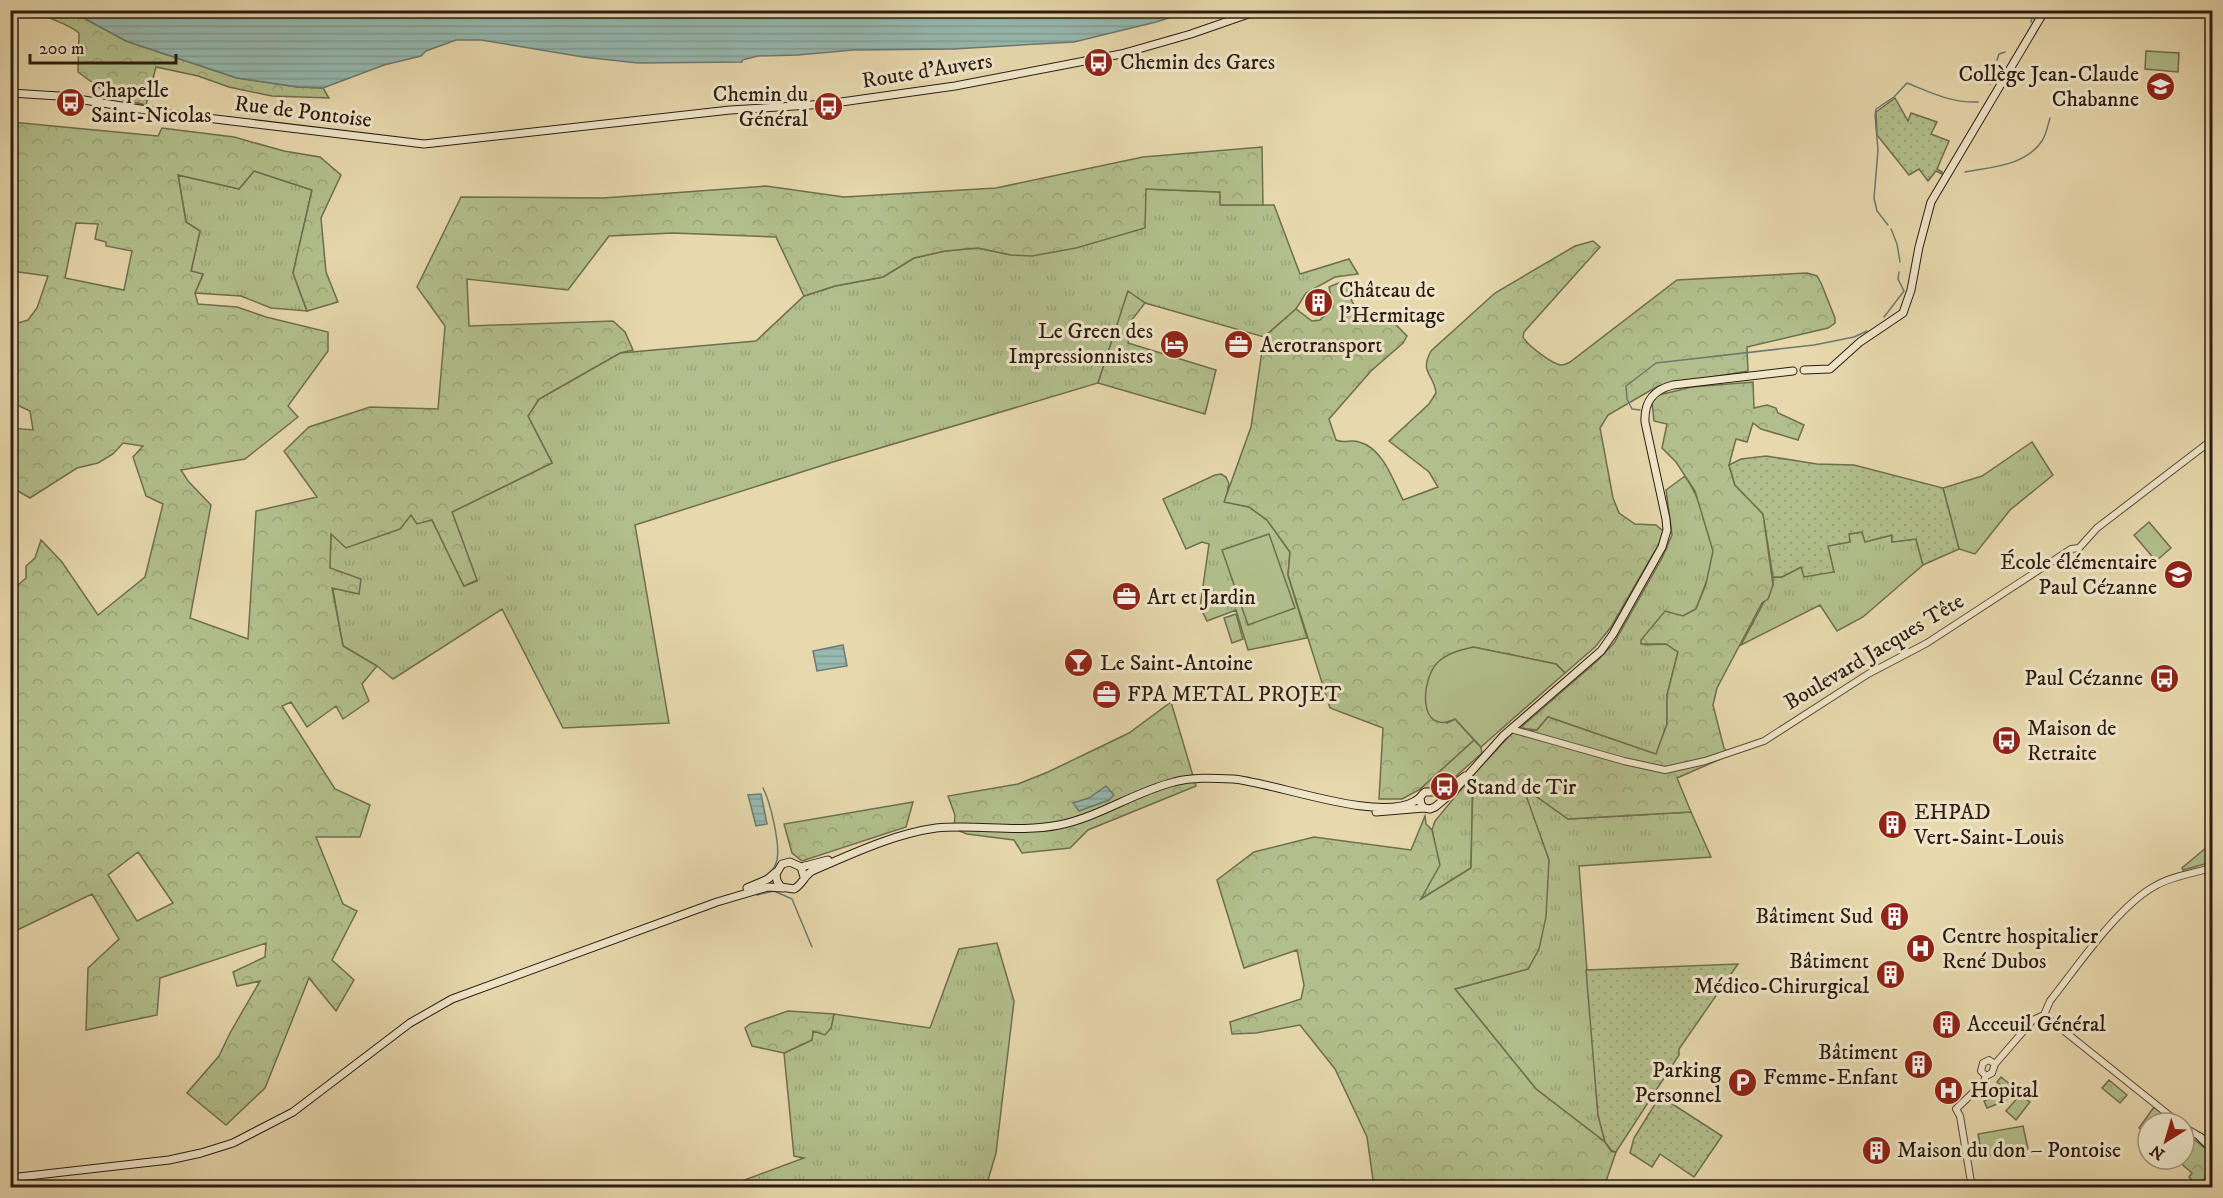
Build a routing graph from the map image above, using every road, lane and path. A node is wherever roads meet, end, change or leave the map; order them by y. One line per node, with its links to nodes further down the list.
1 (1260, 10): 4 (main road, Route d'Auvers)
2 (2045, 10): 7 (main road)
3 (10, 93): 4 (main road, Rue de Pontoise)
4 (591, 126)
5 (2210, 441): 6 (street); 7 (street, Boulevard Jacques Tête)
6 (2212, 540)
7 (1511, 729): 8 (main road)
8 (1465, 776): 10 (main road); 12 (main road)
9 (1182, 782): 11 (main road); 13 (main road); 14 (main road)
10 (1434, 792): 11 (main road); 12 (main road)
11 (1420, 798): 13 (main road)
12 (1438, 804): 13 (main road)
13 (1424, 808)
14 (859, 850): 15 (main road); 18 (main road)
15 (801, 867): 17 (main road); 18 (main road)
16 (2212, 868): 21 (street)
17 (777, 871): 19 (main road); 20 (main road)
18 (804, 877): 19 (main road)
19 (783, 888): 20 (main road)
20 (717, 902): 27 (main road)
21 (2044, 1015): 22 (street); 24 (street)
22 (1995, 1064): 23 (street); 23 (street)
23 (1986, 1076): 28 (street)
24 (2164, 1111)
25 (2196, 1134): 26 (street)
26 (2209, 1142)
27 (13, 1178)
28 (1972, 1188)

